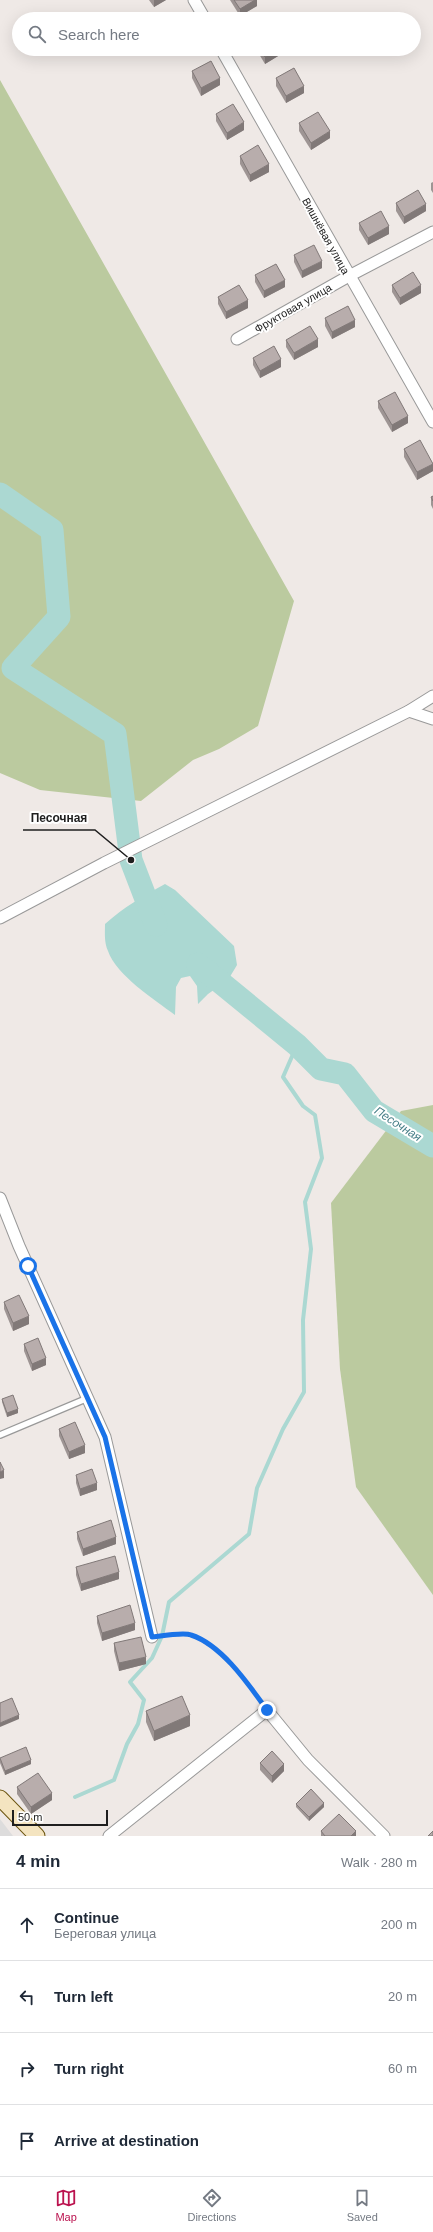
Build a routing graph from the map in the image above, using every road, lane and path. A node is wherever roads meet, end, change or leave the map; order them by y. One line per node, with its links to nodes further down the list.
1 (194, 0): 2 (street)
2 (201, 12)
3 (225, 56): 5 (street, Вишнёвая улица)
4 (433, 232): 5 (street, Фруктовая улица)
5 (349, 276): 6 (street, Фруктовая улица); 7 (street, Вишнёвая улица)
6 (237, 339)
7 (433, 422)
8 (433, 696): 9 (street)
9 (409, 711): 10 (street); 11 (street)
10 (433, 719)
11 (0, 918)
12 (0, 1198): 13 (street)
13 (88, 1398): 14 (lane); 15 (street)
14 (0, 1435)
15 (152, 1637): 16 (path)
16 (267, 1710): 19 (street); 20 (street)
17 (0, 1798): 18 (street)
18 (37, 1836)
19 (109, 1836)
20 (384, 1836)

